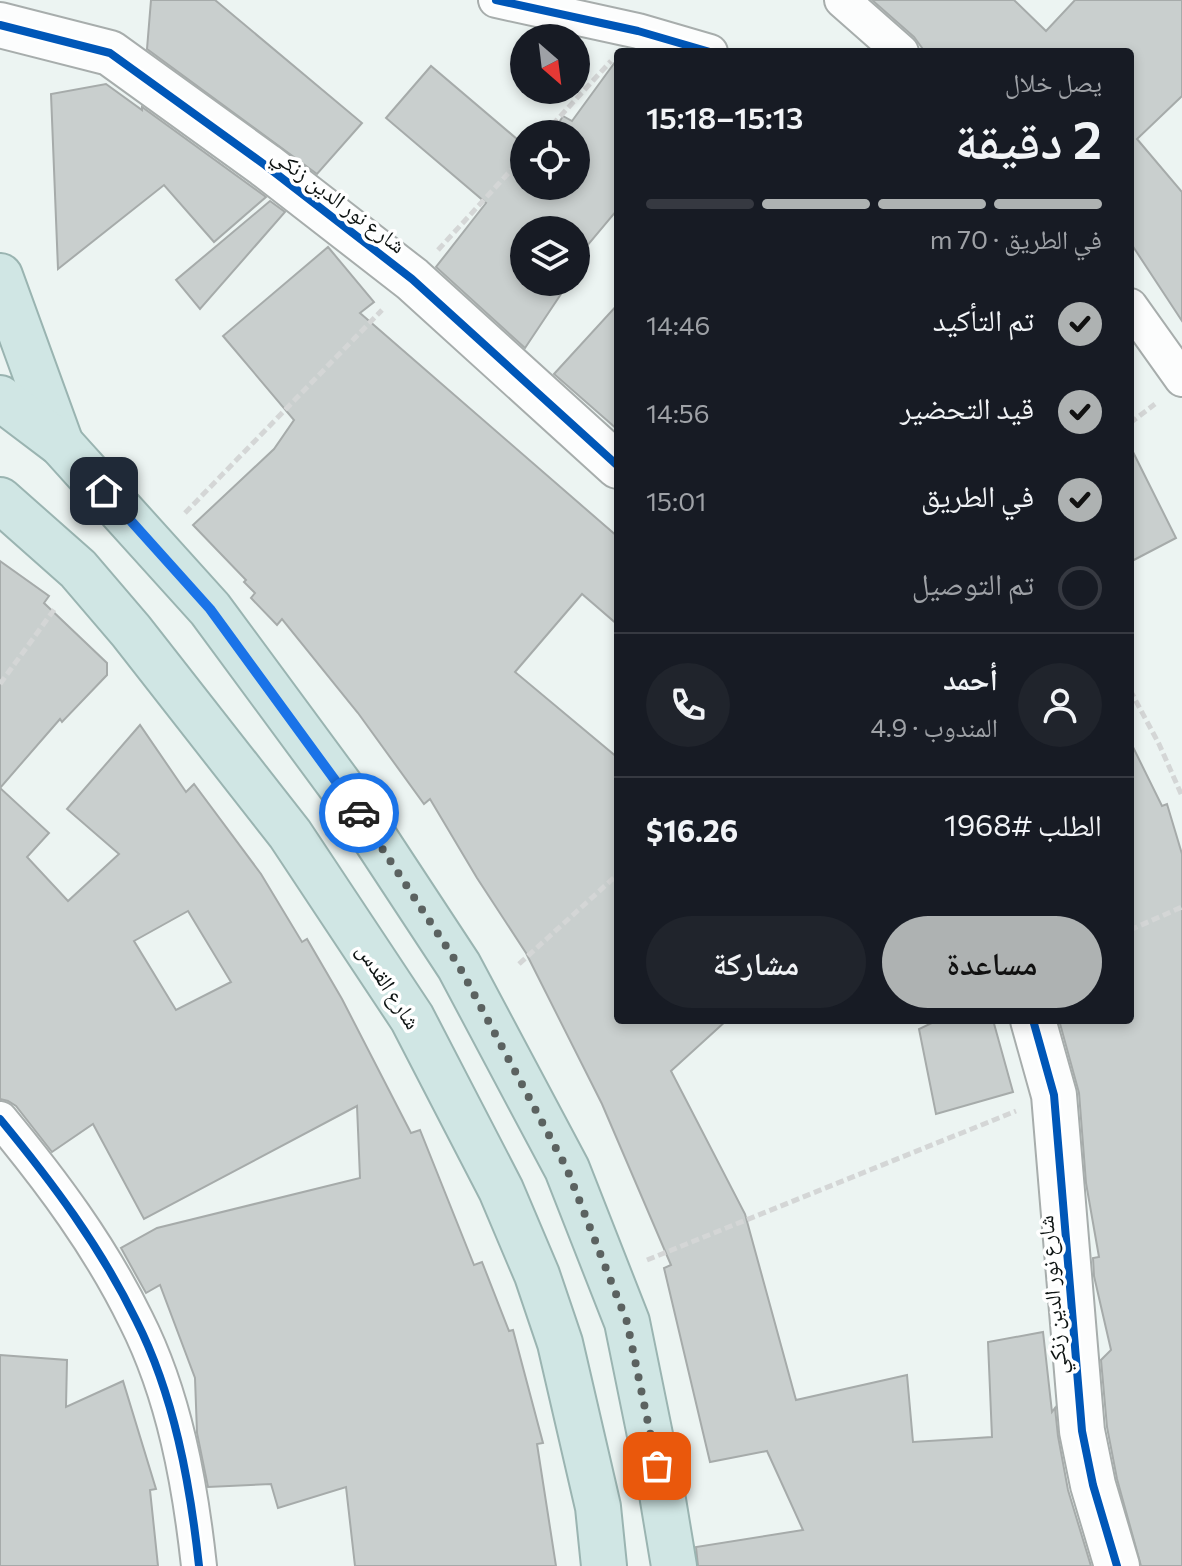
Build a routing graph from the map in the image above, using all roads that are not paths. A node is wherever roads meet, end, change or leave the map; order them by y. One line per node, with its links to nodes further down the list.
1 (496, 0): 4 (street)
2 (842, 0): 5 (street)
3 (0, 25): 11 (street, شارع نور الدين زنكي)
4 (696, 48)
5 (896, 48)
6 (0, 276): 10 (highway)
7 (1134, 312): 8 (street)
8 (1182, 379)
9 (0, 398): 10 (highway)
10 (61, 444): 17 (highway)
11 (614, 462)
12 (0, 500): 16 (highway, شارع القدس)
13 (1034, 1024): 18 (street, شارع نور الدين زنكي)
14 (0, 1119): 15 (street)
15 (199, 1566)
16 (604, 1566)
17 (674, 1566)
18 (1117, 1566)

